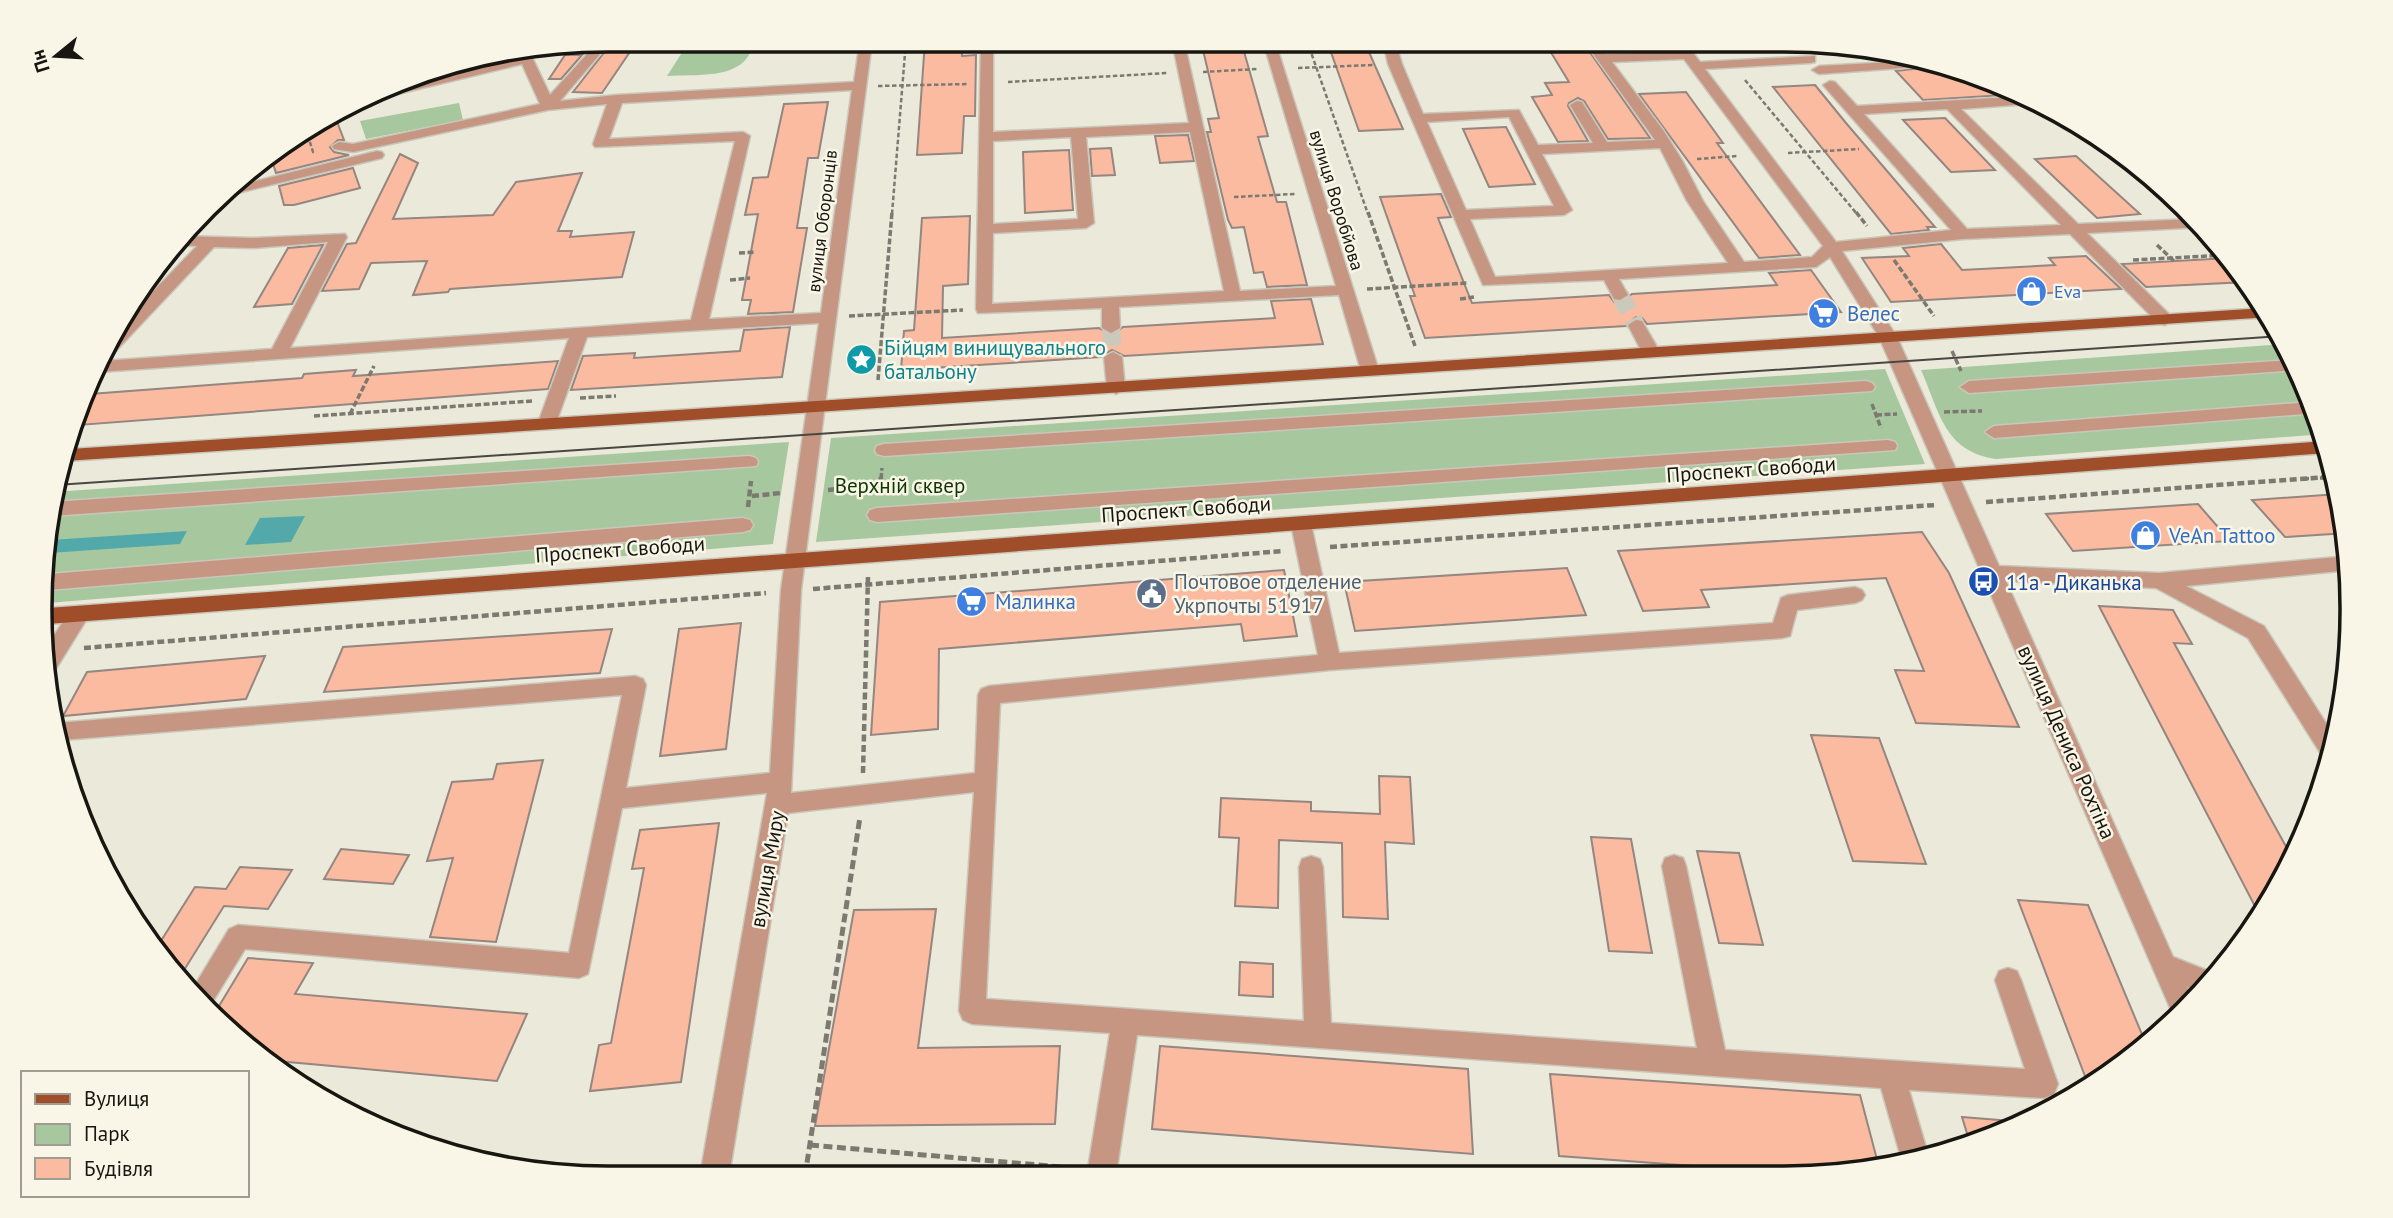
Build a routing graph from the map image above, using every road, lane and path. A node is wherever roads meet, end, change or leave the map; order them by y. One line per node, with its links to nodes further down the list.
1 (864, 52): 23 (street, вулиця Оборонців)
2 (905, 52): 24 (path)
3 (987, 52): 21 (street)
4 (1180, 52): 19 (street)
5 (1272, 52): 18 (street, вулиця Воробйова)
6 (1310, 52): 17 (path)
7 (1392, 52): 16 (street)
8 (1598, 52): 11 (street)
9 (1686, 52): 13 (street, вулиця Дениса Рохтіна)
10 (596, 53): 29 (street)
11 (1602, 58): 13 (street); 36 (street)
12 (526, 59): 29 (street)
13 (1692, 60): 15 (street); 41 (street, вулиця Дениса Рохтіна)
14 (505, 62): 20 (street)
15 (1895, 63)
16 (1395, 64): 17 (path); 32 (street)
17 (1315, 67): 18 (path); 60 (path)
18 (1277, 68): 19 (path); 45 (street, вулиця Воробйова)
19 (1185, 72): 21 (path); 33 (street)
20 (440, 79)
21 (987, 83): 24 (path); 35 (street)
22 (1830, 85): 30 (street)
23 (858, 86): 24 (path); 25 (street); 68 (street, вулиця Оборонців)
24 (902, 87): 66 (path)
25 (617, 99): 29 (street); 70 (street)
26 (2011, 101): 28 (street)
27 (1577, 105): 38 (street)
28 (1950, 105): 30 (street); 50 (street)
29 (548, 106): 31 (street)
30 (1852, 111): 39 (street)
31 (516, 113): 37 (street); 44 (street)
32 (1418, 118): 40 (street); 47 (street)
33 (1197, 127): 34 (street); 46 (street)
34 (1078, 132): 35 (street); 49 (street)
35 (986, 137): 49 (street)
36 (1664, 144): 38 (street); 43 (street)
37 (339, 146)
38 (1602, 146): 40 (street)
39 (1885, 148): 41 (path); 51 (street)
40 (1532, 150): 47 (street)
41 (1762, 155): 54 (street, вулиця Дениса Рохтіна)
42 (1745, 156): 43 (path)
43 (1675, 160): 57 (street)
44 (246, 188)
45 (1314, 193): 46 (path); 61 (street, вулиця Воробйова)
46 (1212, 198): 63 (street)
47 (1460, 215): 59 (street)
48 (2186, 224): 50 (street)
49 (985, 229): 65 (street)
50 (2074, 229): 51 (street); 56 (street)
51 (1963, 234): 54 (street)
52 (191, 241): 53 (street)
53 (210, 242): 71 (street); 79 (street)
54 (1832, 247): 57 (street); 75 (street, вулиця Дениса Рохтіна)
55 (2214, 256): 56 (path)
56 (2108, 261): 69 (street)
57 (1739, 267): 58 (street)
58 (1609, 275): 59 (street); 62 (street)
59 (1489, 282): 60 (path)
60 (1393, 287): 61 (path); 76 (path)
61 (1345, 290): 63 (street); 83 (street, вулиця Воробйова)
62 (1619, 295)
63 (1233, 296): 64 (street)
64 (1110, 302): 65 (street); 73 (street)
65 (984, 309): 66 (path)
66 (883, 314): 68 (path); 84 (path)
67 (2255, 314): 69 (main road)
68 (830, 317): 70 (street); 88 (street, вулиця Оборонців)
69 (2165, 320): 75 (main road)
70 (699, 324): 74 (street)
71 (130, 325)
72 (1636, 325): 78 (street)
73 (1111, 328)
74 (580, 332): 77 (street); 90 (street)
75 (1888, 337): 78 (main road); 98 (street, вулиця Дениса Рохтіна)
76 (1426, 345)
77 (384, 346): 79 (street); 92 (path)
78 (1651, 352): 83 (main road)
79 (279, 353): 81 (street)
80 (1113, 357): 87 (street)
81 (108, 366)
82 (2284, 366): 86 (street)
83 (1370, 371): 87 (main road)
84 (878, 380)
85 (1866, 387): 93 (path); 95 (street)
86 (1969, 387)
87 (1116, 388): 88 (main road)
88 (816, 407): 90 (main road); 106 (street, вулиця Оборонців)
89 (2303, 409): 91 (street)
90 (547, 424): 92 (main road)
91 (1994, 432)
92 (339, 437): 96 (main road)
93 (1888, 446): 102 (street)
94 (2317, 448): 98 (main road, Проспект Свободи)
95 (884, 450)
96 (74, 455)
97 (750, 461): 101 (street); 104 (path)
98 (1951, 477): 100 (street, вулиця Дениса Рохтіна); 103 (main road, Проспект Свободи)
99 (2325, 478): 100 (path)
100 (1963, 503): 105 (path); 109 (street, вулиця Дениса Рохтіна)
101 (62, 508)
102 (877, 515)
103 (1301, 524): 105 (street); 106 (main road, Проспект Свободи)
104 (743, 525): 111 (street)
105 (1307, 549): 112 (path); 119 (street)
106 (795, 559): 107 (main road, Проспект Свободи); 112 (street, вулиця Миру)
107 (732, 564): 114 (path); 115 (main road, Проспект Свободи)
108 (2338, 565): 110 (street)
109 (1993, 573): 110 (street); 127 (street, вулиця Дениса Рохтіна)
110 (2159, 581): 121 (street)
111 (54, 582)
112 (791, 590): 114 (path); 123 (street, вулиця Миру)
113 (1855, 595): 119 (street)
114 (726, 596): 118 (path)
115 (79, 614): 116 (main road, Проспект Свободи); 117 (street)
116 (52, 616)
117 (55, 652)
118 (55, 658)
119 (1330, 662): 122 (street)
120 (66, 731): 124 (street)
121 (2325, 741)
122 (986, 781): 123 (street); 132 (street)
123 (780, 793): 124 (street); 138 (street, вулиця Миру)
124 (612, 799): 130 (street)
125 (1674, 866): 134 (street)
126 (1311, 867): 133 (street)
127 (2164, 965): 128 (street); 131 (street, вулиця Дениса Рохтіна)
128 (2199, 979)
129 (2008, 981): 135 (street)
130 (205, 992)
131 (2180, 1001)
132 (1125, 1023): 133 (street); 140 (street)
133 (1318, 1036): 134 (street)
134 (1714, 1063): 135 (street)
135 (1891, 1075): 137 (street)
136 (810, 1145): 139 (path)
137 (1913, 1150)
138 (717, 1166)
139 (1028, 1166)
140 (1102, 1166)

